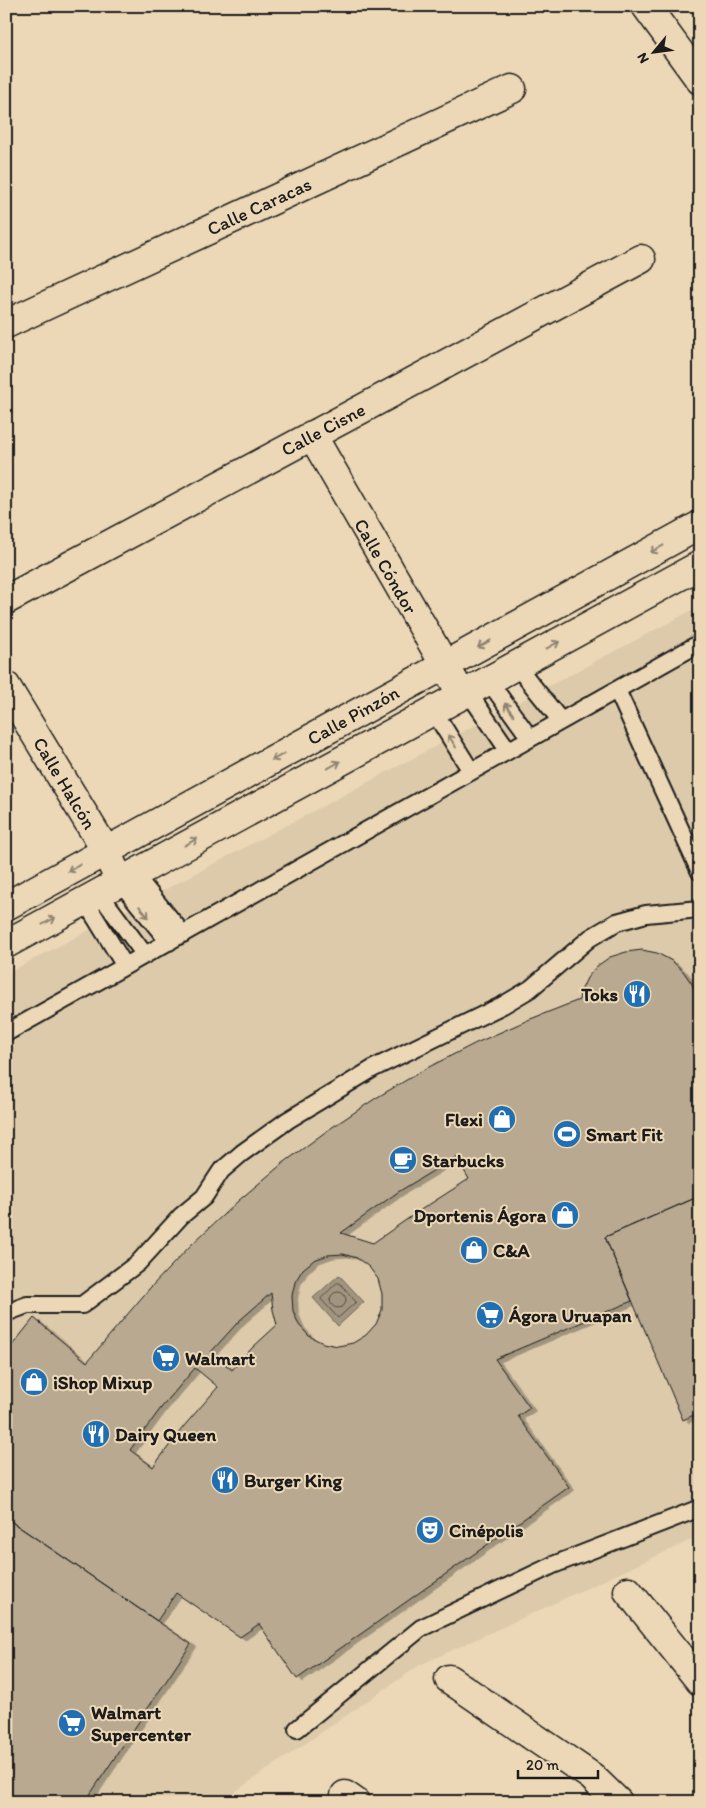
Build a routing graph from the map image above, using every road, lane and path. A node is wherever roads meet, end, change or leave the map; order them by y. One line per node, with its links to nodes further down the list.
1 (646, 6): 2 (street)
2 (700, 80)
3 (512, 89): 5 (street, Calle Caracas)
4 (640, 259): 6 (street, Calle Cisne)
5 (6, 324)
6 (312, 435): 9 (street, Calle Cisne); 12 (street, Calle Cóndor)
7 (700, 525): 12 (street, Calle Pinzón, one-way to 12)
8 (700, 565): 11 (street, Calle Pinzón, one-way to 8)
9 (6, 600)
10 (700, 643): 15 (lane)
11 (516, 665): 14 (street, Calle Pinzón); 17 (lane)
12 (443, 666): 14 (street, Calle Cóndor); 21 (street, Calle Pinzón, one-way to 21)
13 (6, 686): 21 (street, Calle Halcón)
14 (472, 689): 16 (street, Calle Pinzón); 18 (lane, one-way to 14); 19 (lane)
15 (617, 690): 17 (lane); 22 (lane)
16 (433, 710): 20 (lane, one-way to 16); 23 (street, Calle Pinzón, one-way to 16)
17 (561, 721): 18 (lane)
18 (530, 738): 19 (lane)
19 (508, 750): 20 (lane)
20 (471, 772): 26 (lane)
21 (106, 851): 23 (street, Calle Halcón); 24 (street, Calle Pinzón, one-way to 24)
22 (700, 872)
23 (109, 888): 26 (lane, one-way to 26); 27 (street, Calle Pinzón, one-way to 23); 28 (lane); 29 (lane)
24 (6, 906)
25 (700, 908): 31 (lane)
26 (176, 938): 28 (lane)
27 (6, 944)
28 (144, 955): 29 (lane)
29 (125, 966): 30 (lane)
30 (6, 1033)
31 (6, 1313)
32 (700, 1508): 36 (lane)
33 (628, 1591): 35 (street)
34 (449, 1679): 37 (street)
35 (700, 1681)
36 (297, 1729)
37 (618, 1802)

